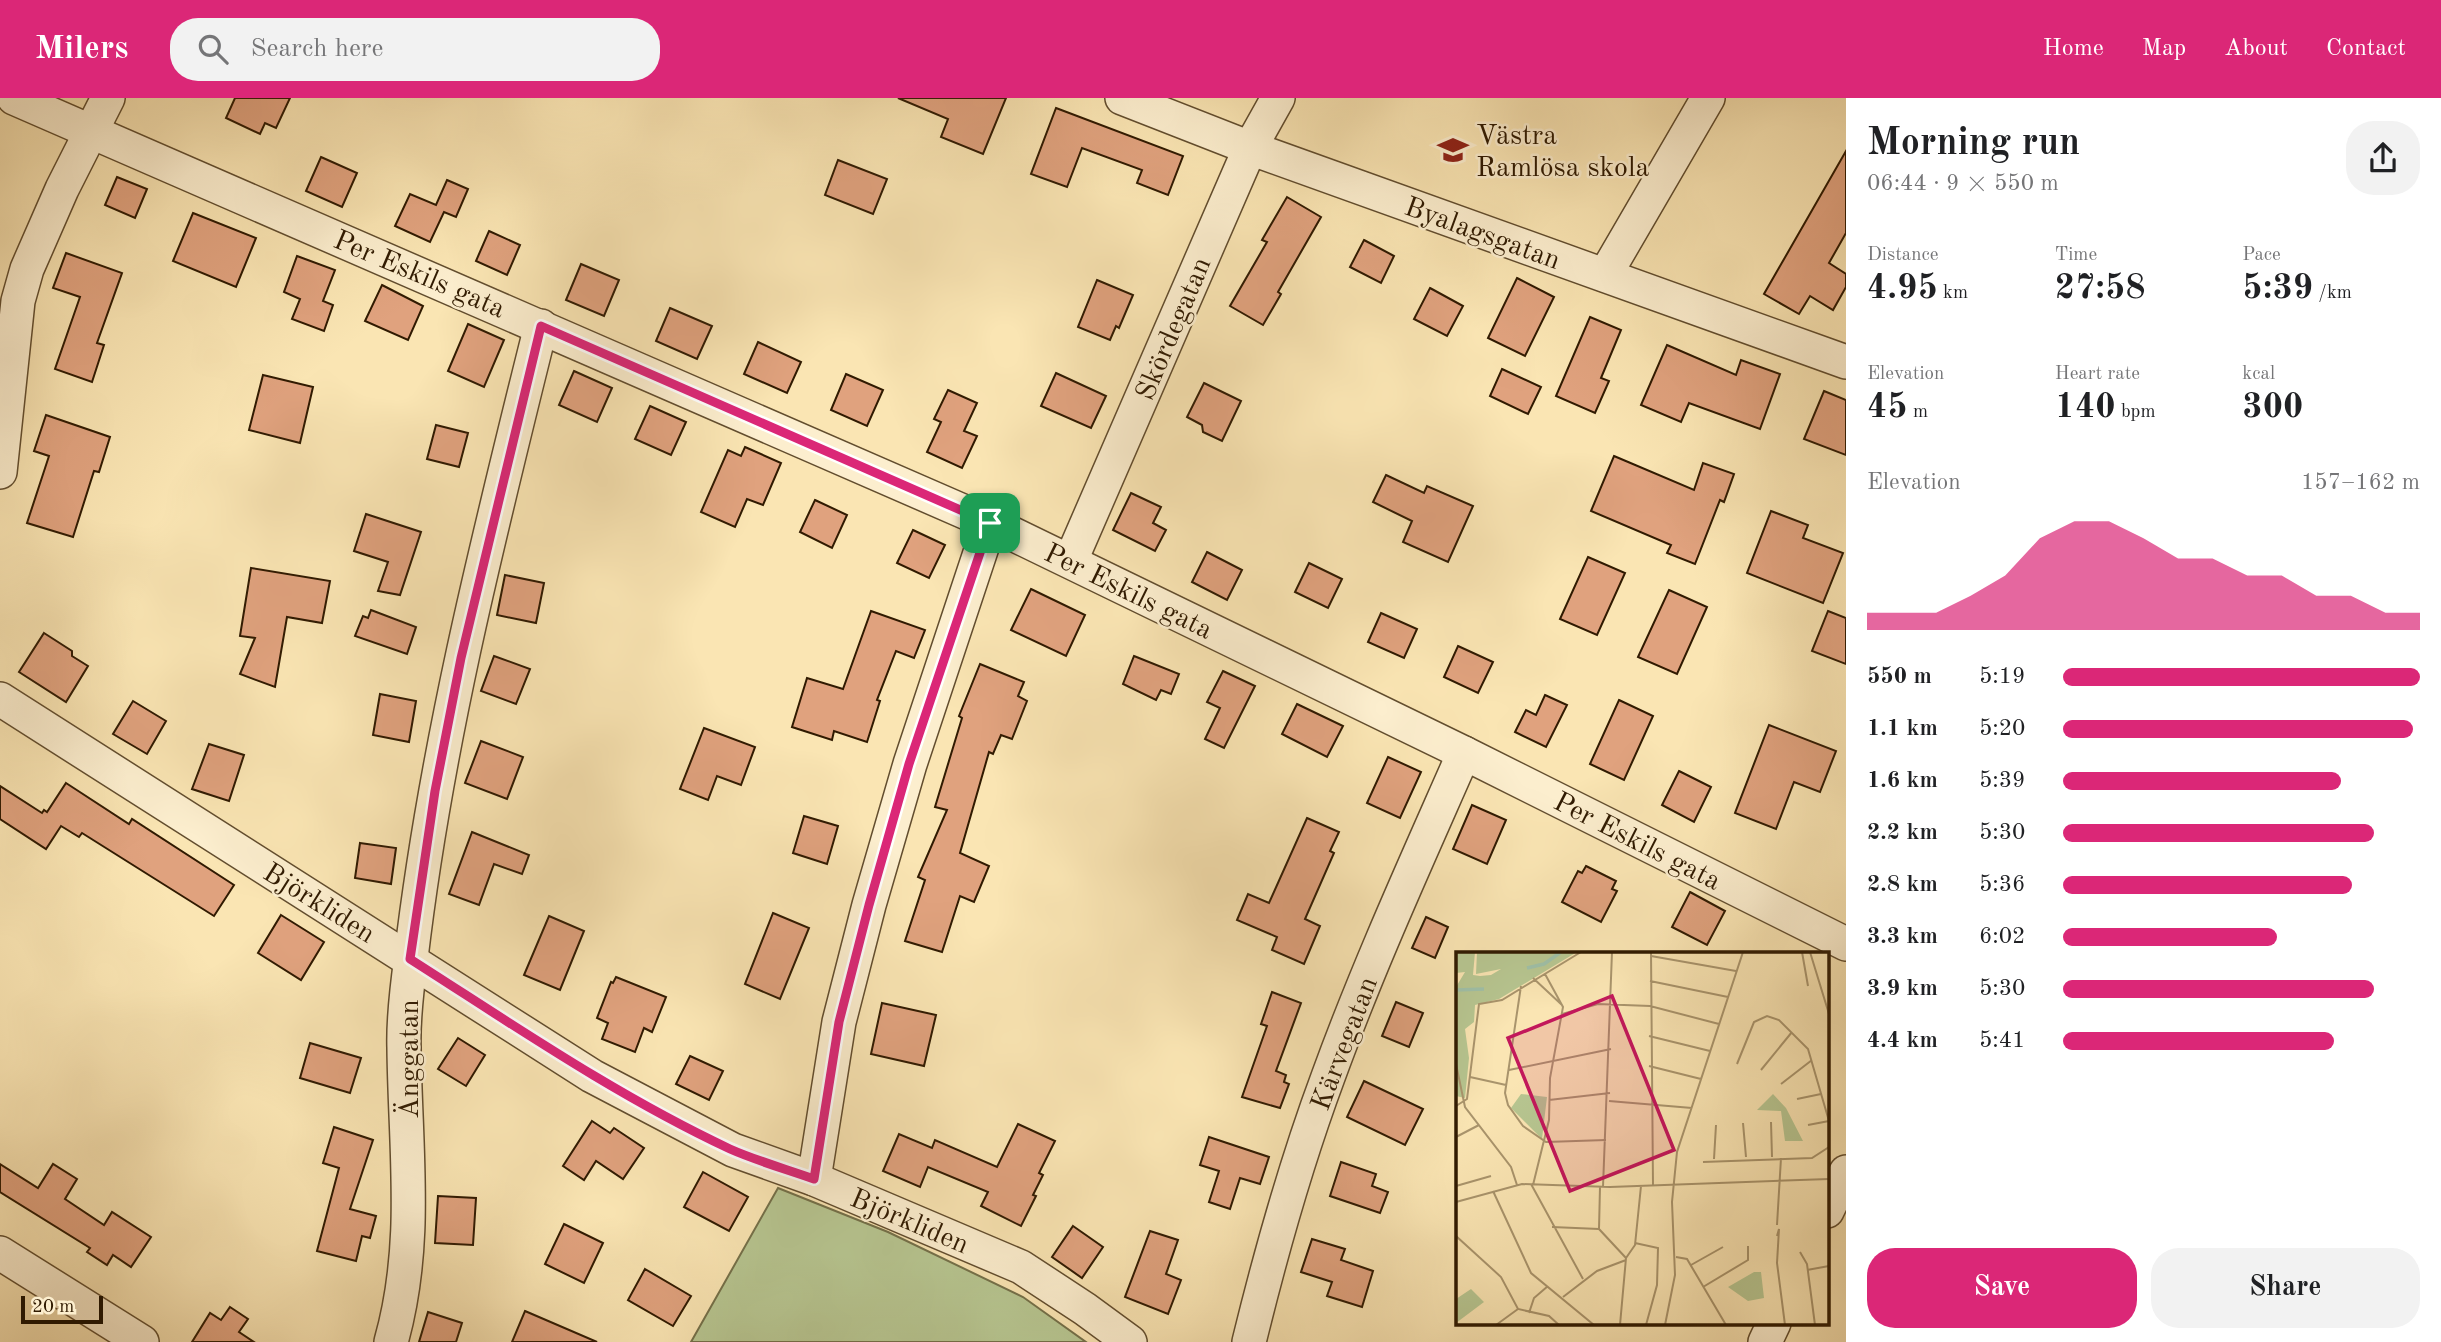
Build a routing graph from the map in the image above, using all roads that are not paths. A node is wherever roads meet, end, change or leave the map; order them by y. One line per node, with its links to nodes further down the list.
1 (14, 98): 6 (street, Per Eskils gata)
2 (108, 98): 6 (street)
3 (1122, 98): 7 (street, Byalagsgatan)
4 (1278, 98): 7 (street, Skördegatan)
5 (1708, 98): 8 (street)
6 (93, 131): 9 (street, Per Eskils gata); 11 (street)
7 (1250, 148): 8 (street, Byalagsgatan); 13 (street, Skördegatan)
8 (1605, 275): 10 (street, Byalagsgatan)
9 (541, 326): 12 (street, Per Eskils gata); 17 (street, Änggatan)
10 (1846, 362)
11 (0, 472)
12 (990, 523): 13 (street, Per Eskils gata); 19 (street)
13 (1070, 560): 15 (street, Per Eskils gata)
14 (0, 699): 17 (street, Björkliden)
15 (1464, 753): 16 (street, Per Eskils gata); 26 (street, Kärvegatan)
16 (1846, 944)
17 (410, 959): 19 (street, Björkliden); 24 (street, Änggatan)
18 (1846, 1172): 20 (street)
19 (814, 1179): 25 (street, Björkliden)
20 (1828, 1210)
21 (0, 1253): 23 (street)
22 (1774, 1324): 27 (street)
23 (142, 1342)
24 (391, 1342)
25 (1130, 1342)
26 (1249, 1342)
27 (1765, 1342)

